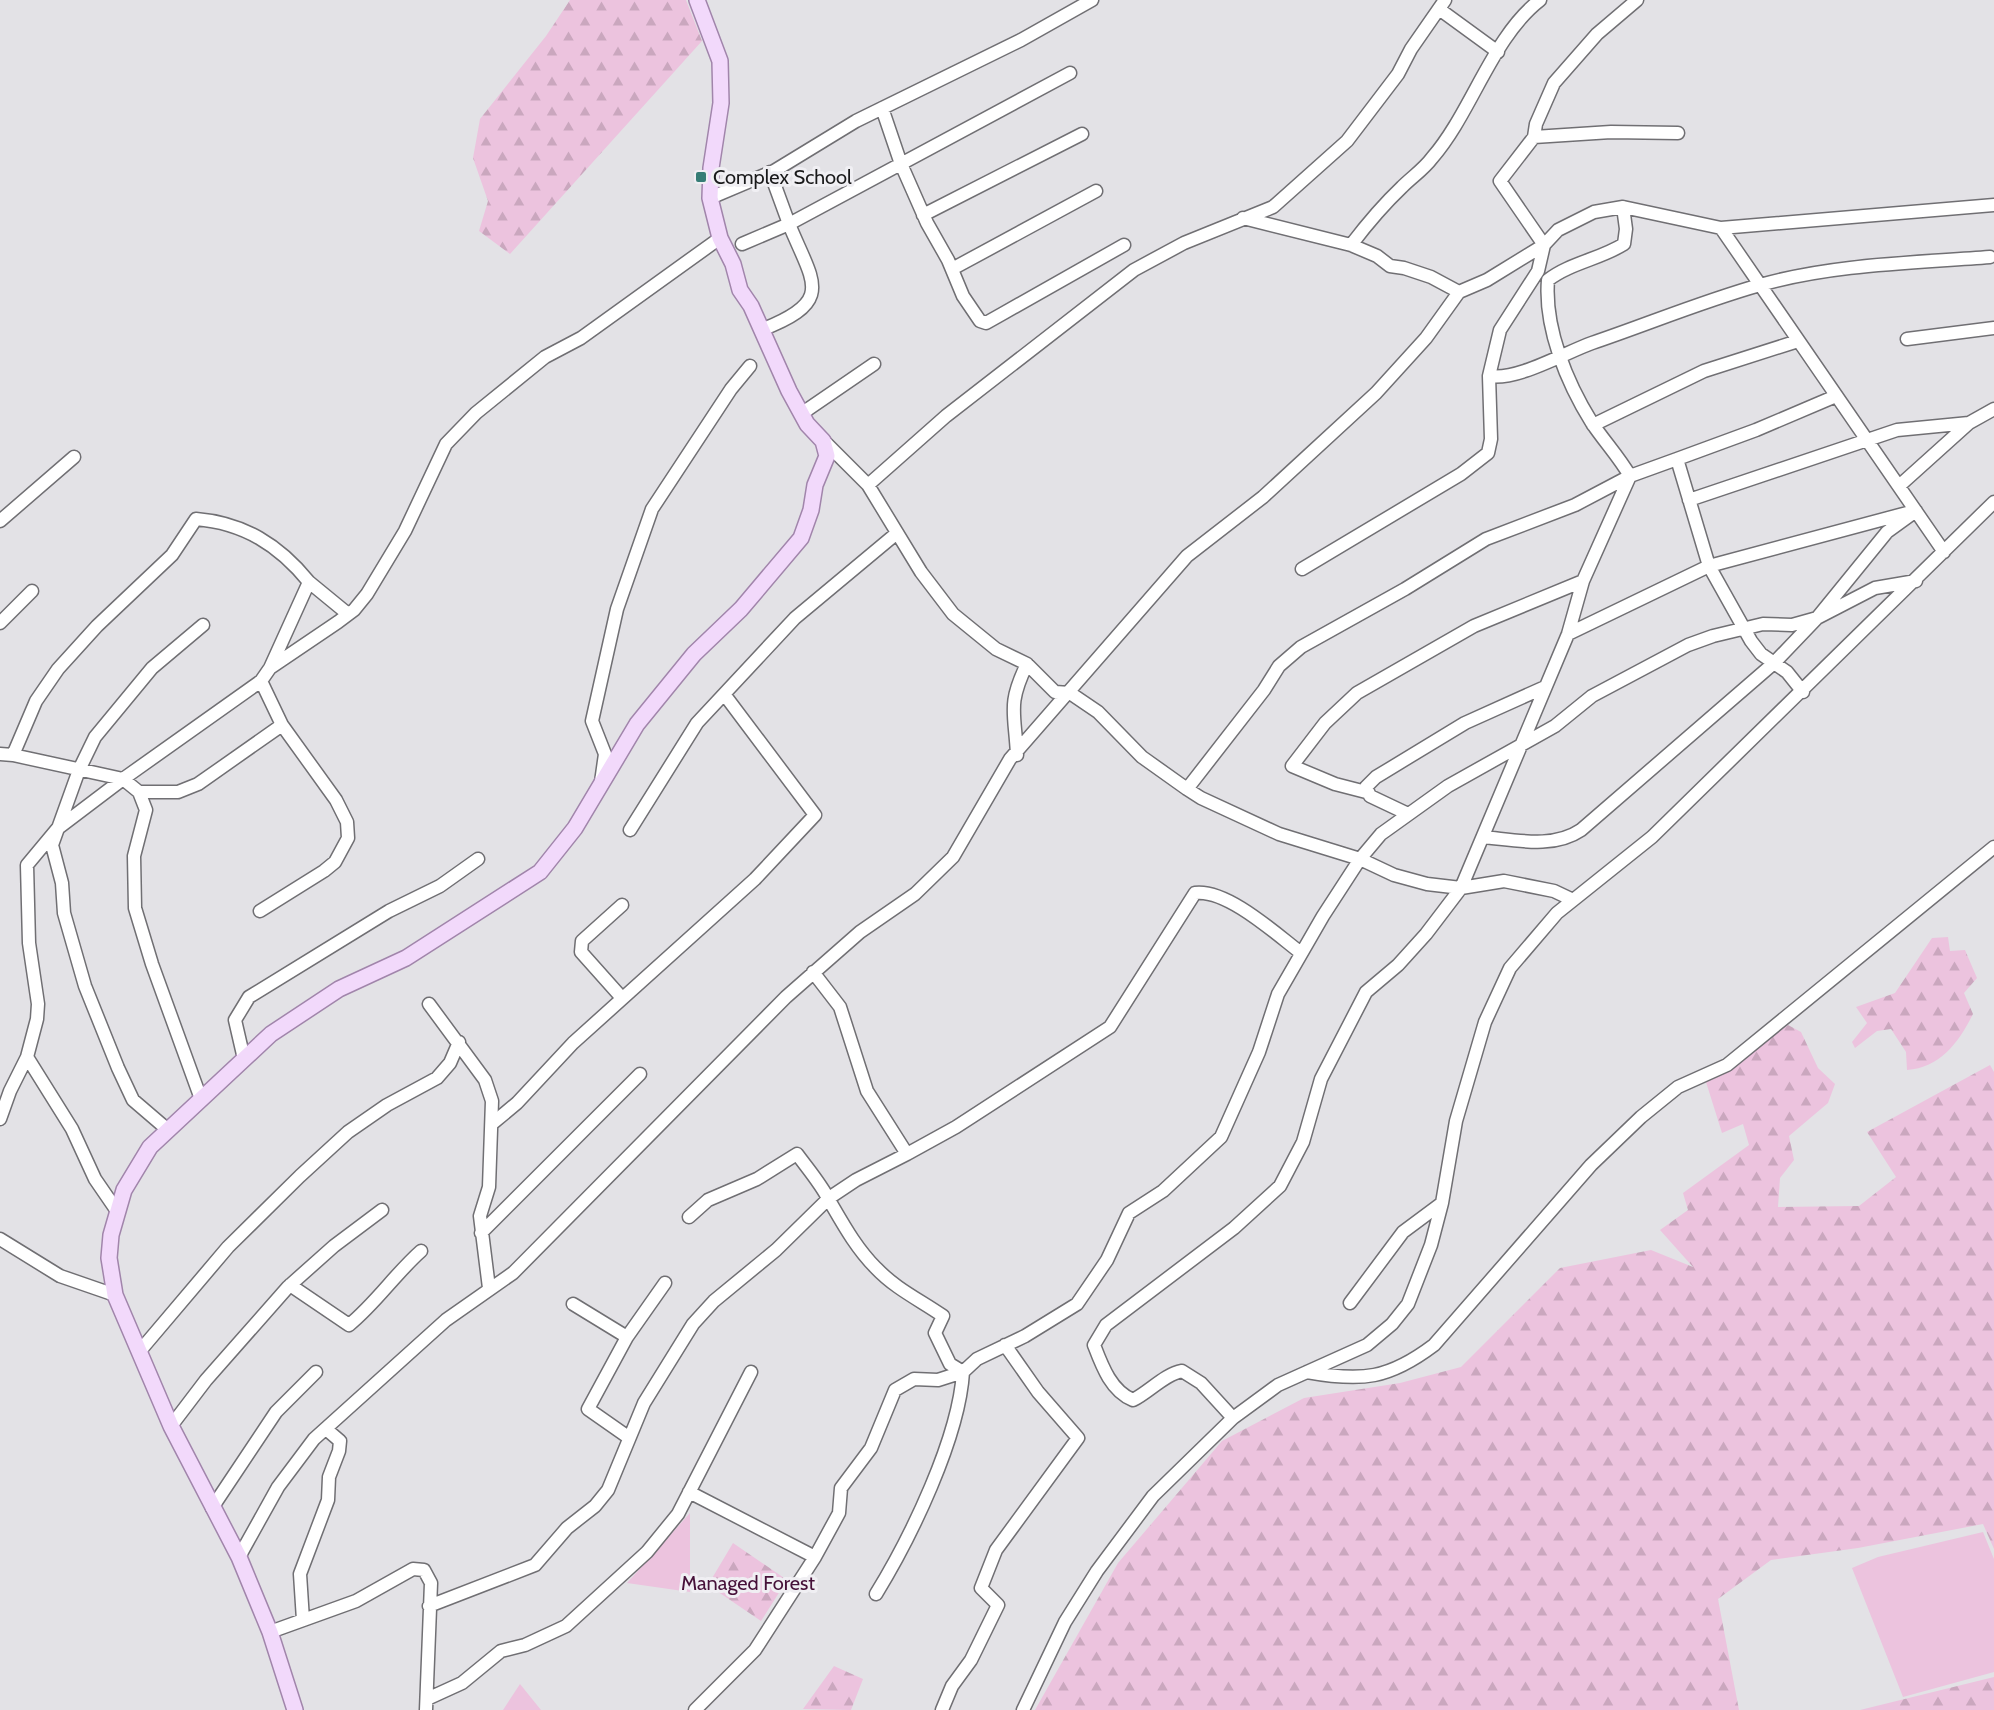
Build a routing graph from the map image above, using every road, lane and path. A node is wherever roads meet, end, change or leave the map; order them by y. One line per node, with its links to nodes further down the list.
1 (697, 0): 15 (main road)
2 (1092, 0): 8 (street)
3 (1540, 0): 6 (street)
4 (1637, 0): 11 (street)
5 (1442, 5): 6 (street); 19 (street)
6 (1498, 52): 25 (street)
7 (1070, 74): 12 (street)
8 (882, 108): 12 (street); 13 (street)
9 (1678, 133): 11 (street)
10 (1082, 134): 18 (street)
11 (1534, 137): 26 (street)
12 (902, 164): 18 (street); 20 (street)
13 (770, 172): 15 (street); 20 (street)
14 (1096, 191): 28 (street)
15 (710, 198): 22 (main road)
16 (1994, 205): 21 (street)
17 (1623, 207): 21 (street); 26 (street); 35 (street)
18 (924, 214): 28 (street)
19 (1244, 218): 25 (street); 49 (street)
20 (789, 224): 23 (street); 32 (street)
21 (1721, 228): 29 (street)
22 (720, 238): 32 (main road); 63 (street)
23 (742, 244)
24 (1124, 245): 28 (street)
25 (1351, 245): 30 (street)
26 (1544, 245): 30 (street); 38 (street)
27 (1990, 256): 29 (street)
28 (952, 269)
29 (1760, 285): 34 (street); 35 (street)
30 (1459, 292): 75 (street)
31 (1994, 328): 33 (street)
32 (761, 330): 41 (main road)
33 (1907, 339)
34 (1798, 340): 39 (street); 43 (street)
35 (1560, 355): 38 (street); 43 (street)
36 (874, 364): 41 (street)
37 (750, 366): 84 (street)
38 (1489, 376): 58 (street)
39 (1836, 396): 45 (street); 47 (street)
40 (1994, 409): 42 (street)
41 (801, 414): 44 (main road)
42 (1969, 423): 45 (street); 50 (street)
43 (1593, 425): 48 (street)
44 (823, 441): 49 (street); 84 (main road)
45 (1868, 442): 50 (street); 51 (street)
46 (74, 457): 54 (street)
47 (1677, 459): 48 (street); 51 (street)
48 (1630, 476): 59 (street); 85 (street)
49 (868, 485): 55 (street)
50 (1899, 486): 53 (street)
51 (1689, 500): 57 (street)
52 (1994, 502): 56 (street)
53 (1916, 511): 56 (street); 57 (street); 64 (street)
54 (0, 521)
55 (897, 532): 70 (street); 76 (street)
56 (1944, 552): 60 (street)
57 (1709, 566): 67 (street); 68 (street)
58 (1302, 569)
59 (1583, 581): 68 (street); 87 (street)
60 (1916, 581): 64 (street); 74 (street)
61 (309, 582): 63 (street); 71 (street); 80 (street)
62 (32, 591): 65 (street)
63 (348, 614): 71 (street)
64 (1817, 618): 67 (street); 69 (street)
65 (0, 623)
66 (203, 625): 82 (street)
67 (1745, 628): 69 (street); 78 (street)
68 (1568, 634): 73 (street)
69 (1774, 663): 74 (street); 91 (street)
70 (1027, 664): 75 (street); 81 (street)
71 (270, 668): 72 (street)
72 (261, 681): 77 (street); 83 (street)
73 (1545, 687): 78 (street); 87 (street)
74 (1803, 692): 96 (street)
75 (1070, 693): 81 (street); 85 (street)
76 (724, 694): 90 (street); 101 (street)
77 (282, 725): 86 (street); 98 (street)
78 (1519, 745): 88 (street); 91 (street)
79 (0, 754): 80 (street)
80 (13, 755): 82 (street)
81 (1017, 755): 100 (street)
82 (79, 770): 83 (street); 89 (street)
83 (123, 779): 86 (street); 89 (street)
84 (601, 784): 105 (main road)
85 (1187, 789): 94 (street)
86 (139, 792): 107 (street)
87 (1366, 792): 88 (street)
88 (1408, 814): 94 (street)
89 (57, 829): 104 (street); 110 (street)
90 (630, 830)
91 (1483, 837): 95 (street)
92 (1994, 847): 132 (street)
93 (478, 859): 105 (street)
94 (1360, 859): 95 (street); 99 (street)
95 (1461, 888): 96 (street); 133 (street)
96 (1573, 900): 113 (street)
97 (621, 905): 101 (street)
98 (260, 911)
99 (1301, 953): 111 (street); 127 (street)
100 (813, 972): 111 (street); 122 (street)
101 (622, 998): 109 (street)
102 (429, 1004): 103 (street)
103 (459, 1042): 109 (street); 128 (street)
104 (27, 1057): 108 (street); 115 (street)
105 (244, 1059): 107 (main road)
106 (640, 1074): 117 (street)
107 (201, 1099): 110 (main road)
108 (0, 1119)
109 (493, 1123): 117 (street)
110 (168, 1130): 115 (main road)
111 (907, 1154): 112 (street)
112 (829, 1198): 116 (street); 129 (street); 136 (street)
113 (1442, 1203): 125 (street); 132 (street)
114 (382, 1210): 121 (street)
115 (117, 1211): 123 (main road)
116 (689, 1217)
117 (481, 1233): 122 (street)
118 (0, 1239): 123 (street)
119 (421, 1251): 121 (street)
120 (665, 1283): 126 (street)
121 (290, 1285): 134 (street)
122 (489, 1288): 135 (street)
123 (115, 1295): 128 (main road)
124 (573, 1304): 126 (street)
125 (1350, 1304)
126 (627, 1337): 136 (street)
127 (1005, 1345): 129 (street); 148 (street)
128 (139, 1352): 134 (main road)
129 (963, 1371): 140 (street); 141 (street)
130 (316, 1372): 138 (street)
131 (751, 1372): 137 (street)
132 (1307, 1372): 133 (street)
133 (1233, 1418): 149 (street)
134 (171, 1426): 138 (main road)
135 (327, 1429): 139 (street); 143 (street)
136 (628, 1437): 142 (street)
137 (688, 1492): 140 (street); 145 (street)
138 (212, 1508): 139 (main road)
139 (239, 1557): 144 (main road)
140 (815, 1557): 147 (street)
141 (876, 1594)
142 (429, 1606): 143 (street); 145 (street)
143 (303, 1620): 144 (street)
144 (270, 1632): 146 (main road)
145 (427, 1705)
146 (295, 1710)
147 (695, 1710)
148 (942, 1710)
149 (1023, 1710)

